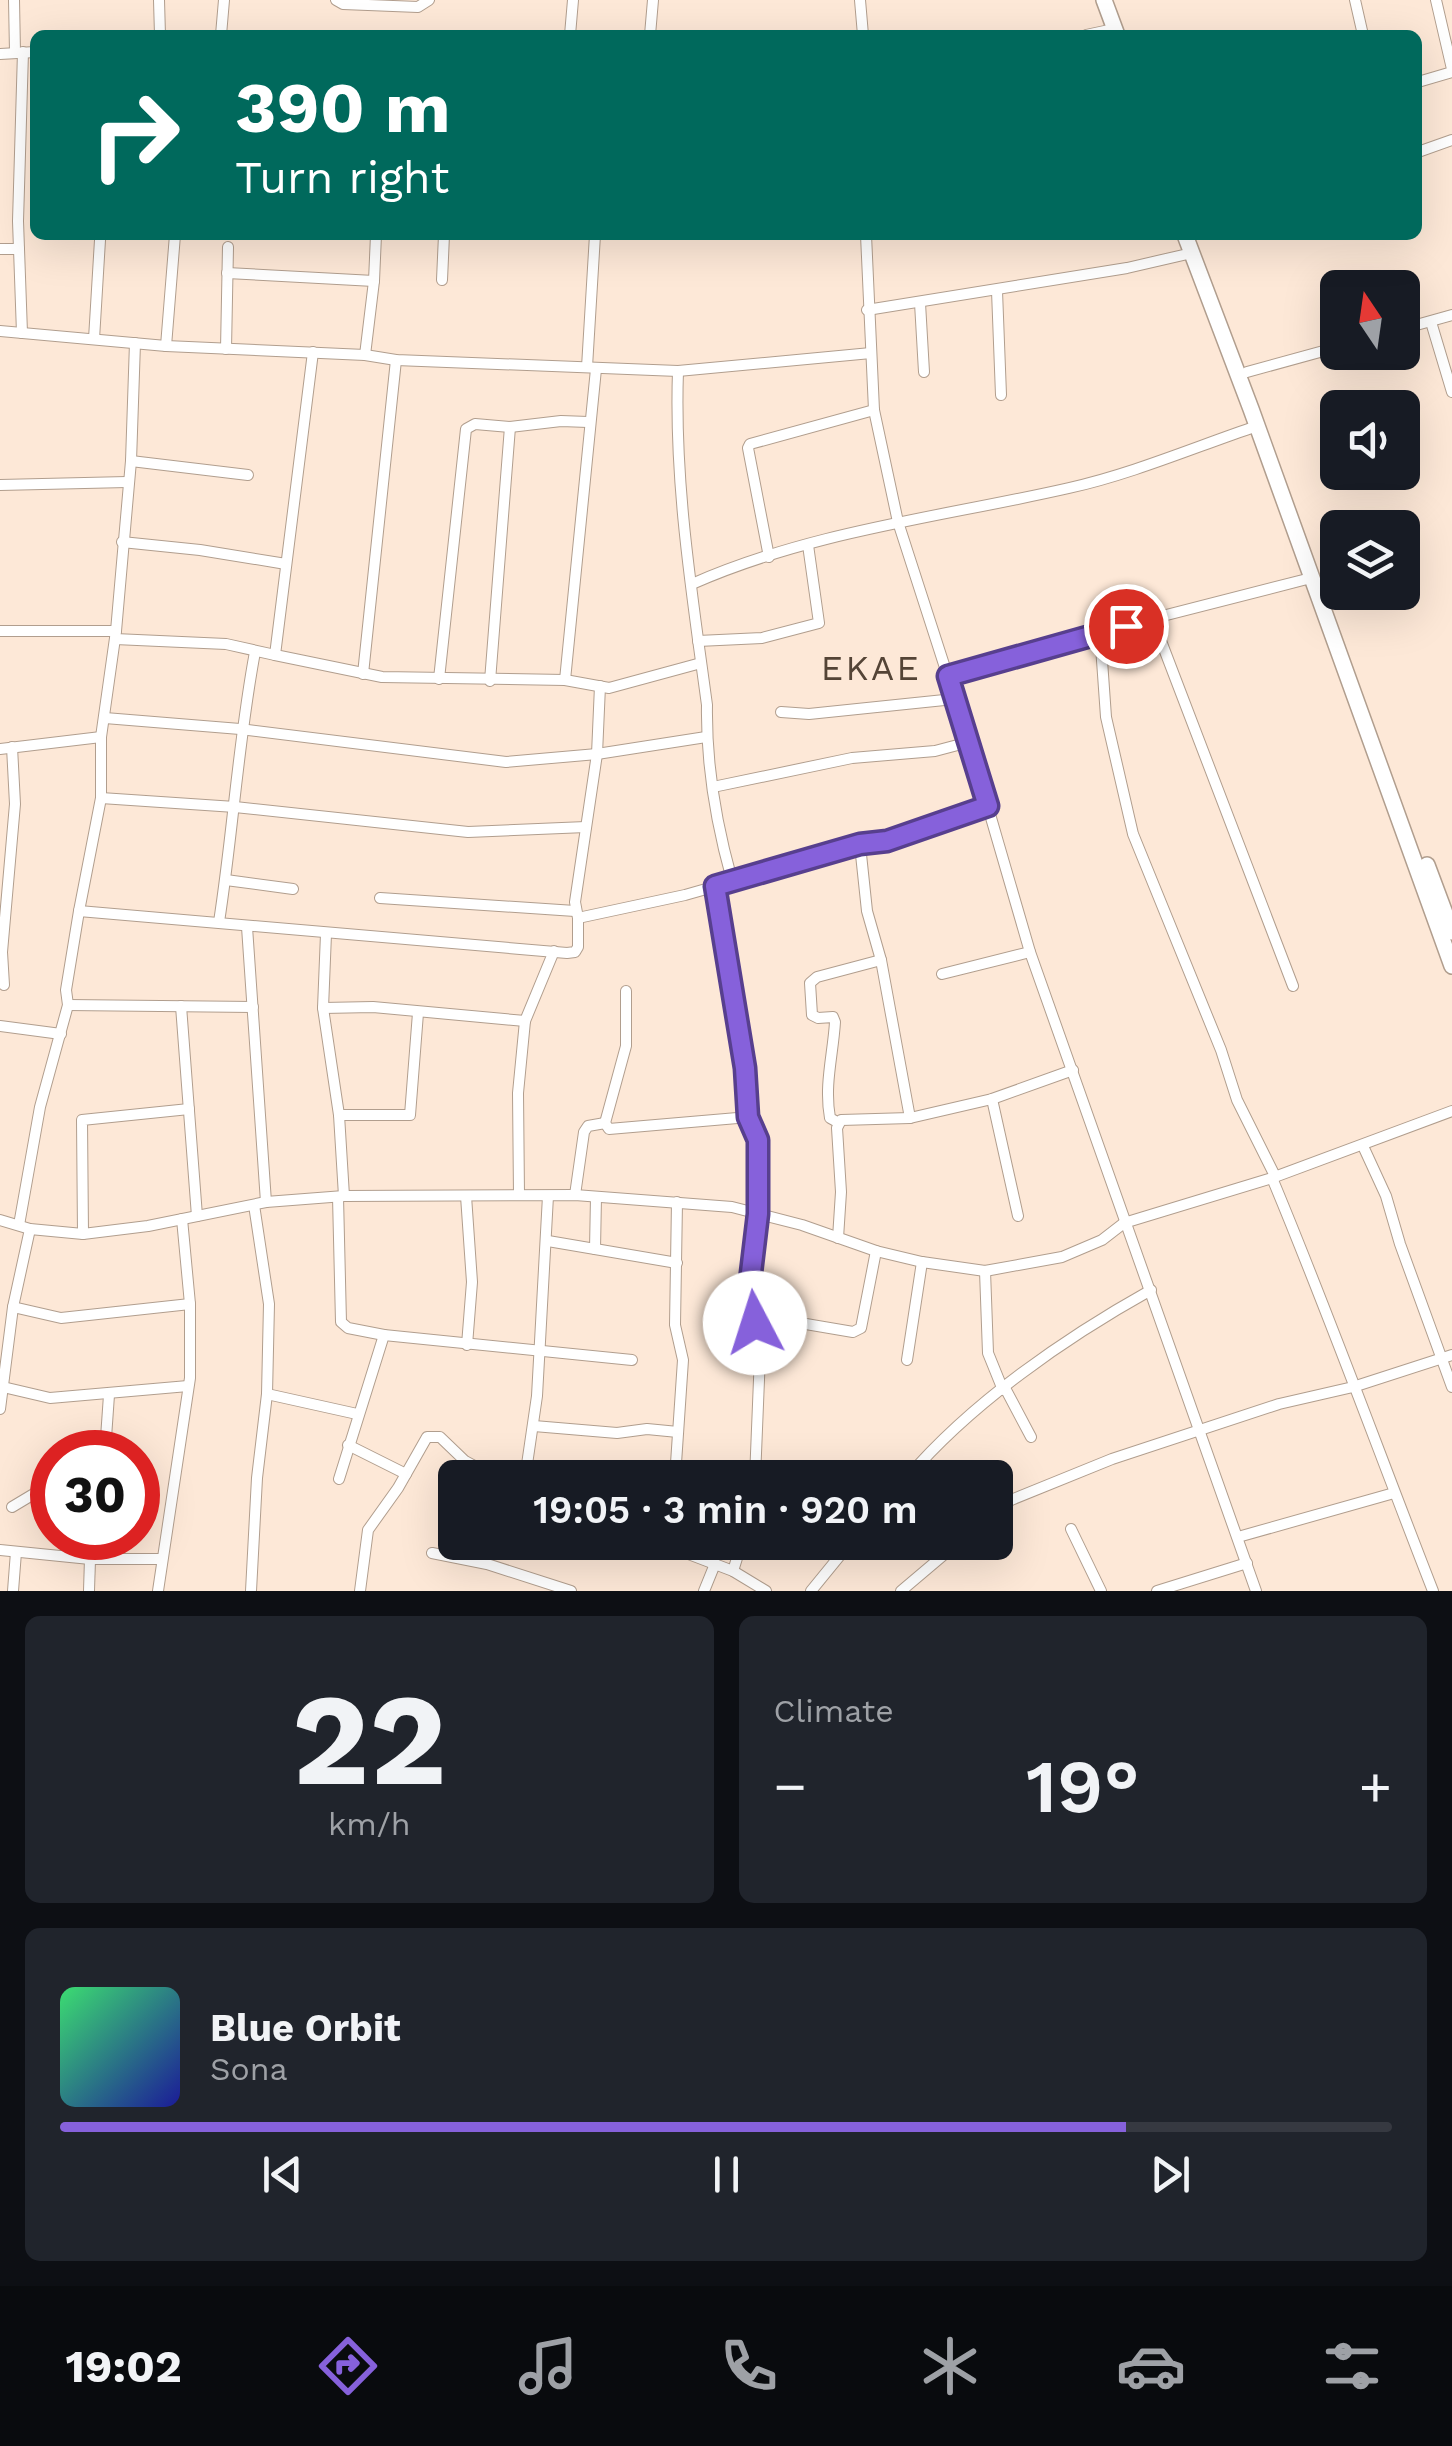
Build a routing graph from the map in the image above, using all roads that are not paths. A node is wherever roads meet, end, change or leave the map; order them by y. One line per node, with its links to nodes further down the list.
1 (14, 0): 21 (street)
2 (159, 0): 13 (street)
3 (224, 0): 14 (street)
4 (336, 0): 5 (street)
5 (429, 0)
6 (573, 0): 15 (street)
7 (653, 0): 16 (street)
8 (860, 0): 17 (street)
9 (1104, 0): 18 (highway)
10 (1112, 0): 19 (highway)
11 (1355, 0): 20 (street)
12 (1436, 0): 23 (street)
13 (160, 30)
14 (221, 30)
15 (570, 30)
16 (650, 30)
17 (863, 30)
18 (1118, 30)
19 (1118, 30)
20 (1362, 30)
21 (24, 52): 22 (street); 25 (street)
22 (0, 54)
23 (1452, 70): 24 (street)
24 (1422, 81)
25 (20, 122): 26 (street); 39 (street)
26 (30, 122)
27 (1452, 140): 28 (street)
28 (1422, 151)
29 (100, 240): 52 (street)
30 (175, 240): 54 (street)
31 (376, 240): 43 (street)
32 (444, 240): 42 (street)
33 (595, 240): 61 (street)
34 (866, 240): 46 (street)
35 (1186, 240): 40 (highway)
36 (1197, 240): 64 (highway)
37 (228, 247): 41 (street)
38 (0, 250): 39 (street)
39 (19, 250): 51 (street)
40 (1192, 253): 44 (street); 70 (highway)
41 (226, 273): 43 (street); 55 (street)
42 (442, 280)
43 (374, 281): 59 (street)
44 (997, 291): 45 (street); 66 (street)
45 (920, 303): 46 (street); 63 (street)
46 (867, 310): 58 (street)
47 (1452, 314): 48 (street)
48 (1430, 322): 49 (street); 65 (street)
49 (1420, 324)
50 (0, 331): 51 (street)
51 (22, 332): 52 (street)
52 (94, 339): 53 (street)
53 (135, 343): 54 (street); 71 (street)
54 (166, 346): 55 (street)
55 (226, 349): 56 (street)
56 (313, 352): 59 (street); 79 (street)
57 (1320, 352): 64 (street)
58 (871, 353): 62 (street); 67 (street)
59 (365, 355): 60 (street)
60 (396, 360): 61 (street); 90 (street)
61 (591, 368): 62 (street); 68 (street)
62 (678, 371): 81 (street)
63 (924, 372)
64 (1247, 372): 121 (highway)
65 (1452, 392)
66 (1001, 395)
67 (874, 410): 75 (street); 78 (street)
68 (588, 422): 69 (street); 93 (street)
69 (510, 426): 92 (street); 94 (street)
70 (1257, 426): 75 (street); 80 (highway)
71 (130, 461): 72 (street); 73 (street)
72 (248, 475)
73 (126, 482): 74 (street); 76 (street)
74 (0, 485)
75 (898, 522): 77 (street); 91 (street)
76 (122, 542): 79 (street); 85 (street)
77 (808, 545): 78 (street); 86 (street)
78 (769, 556): 81 (street)
79 (286, 564): 88 (street)
80 (1311, 578): 82 (street); 126 (highway)
81 (692, 584): 86 (street)
82 (1153, 620): 84 (street); 129 (street)
83 (0, 631): 85 (street)
84 (1100, 632): 91 (street); 149 (street)
85 (115, 635): 87 (street); 98 (street)
86 (698, 640): 89 (street)
87 (255, 652): 88 (street); 99 (street)
88 (275, 656): 90 (street)
89 (702, 663): 95 (street); 101 (street)
90 (363, 674): 92 (street)
91 (948, 676): 96 (street)
92 (440, 680): 94 (street)
93 (565, 680): 94 (street); 95 (street)
94 (490, 681)
95 (600, 686): 104 (street)
96 (954, 698): 97 (street); 102 (street)
97 (782, 712)
98 (105, 718): 99 (street); 100 (street)
99 (240, 730): 104 (street); 108 (street)
100 (101, 737): 103 (street); 106 (street)
101 (706, 737): 104 (street); 105 (street)
102 (970, 742): 105 (street); 107 (street)
103 (6, 748): 111 (street)
104 (597, 754): 109 (street)
105 (713, 787): 113 (street)
106 (101, 798): 108 (street); 117 (street)
107 (988, 806): 110 (street); 124 (street)
108 (235, 807): 109 (street); 112 (street)
109 (586, 826): 118 (street)
110 (860, 844): 113 (street); 125 (street)
111 (6, 859): 128 (street)
112 (226, 880): 115 (street); 119 (street)
113 (732, 880): 114 (street)
114 (715, 886): 118 (street); 144 (street)
115 (293, 889)
116 (380, 898): 118 (street)
117 (78, 911): 119 (street); 131 (street)
118 (577, 915): 123 (street)
119 (219, 922): 120 (street)
120 (246, 927): 122 (street); 133 (street)
121 (1452, 930)
122 (326, 934): 123 (street); 134 (street)
123 (554, 952): 136 (street)
124 (1030, 952): 127 (street); 139 (street)
125 (881, 960): 145 (street); 147 (street)
126 (1452, 966)
127 (942, 974)
128 (4, 984)
129 (1293, 986)
130 (626, 991): 146 (street)
131 (68, 1005): 132 (street); 138 (street)
132 (181, 1006): 133 (street); 141 (street)
133 (253, 1007): 157 (street)
134 (324, 1008): 135 (street); 143 (street)
135 (418, 1012): 136 (street); 143 (street)
136 (525, 1021): 150 (street)
137 (0, 1026): 138 (street)
138 (61, 1034): 164 (street)
139 (1074, 1070): 140 (street); 163 (street)
140 (992, 1099): 145 (street); 160 (street)
141 (189, 1109): 159 (street); 165 (street)
142 (1452, 1111): 148 (street)
143 (339, 1115): 154 (street)
144 (748, 1117): 146 (street); 158 (street)
145 (910, 1118): 147 (street)
146 (606, 1123): 151 (street)
147 (838, 1123): 166 (street)
148 (1363, 1146): 149 (street); 180 (street)
149 (1274, 1177): 163 (street); 185 (street)
150 (518, 1195): 152 (street); 153 (street)
151 (575, 1195): 153 (street); 155 (street)
152 (466, 1196): 154 (street); 178 (street)
153 (548, 1196): 167 (street)
154 (341, 1197): 157 (street); 177 (street)
155 (596, 1197): 156 (street); 168 (street)
156 (678, 1202): 158 (street); 171 (street)
157 (260, 1203): 159 (street); 188 (street)
158 (758, 1214): 166 (street); 201 (street)
159 (197, 1216): 161 (street)
160 (1018, 1216)
161 (182, 1219): 165 (street); 174 (street)
162 (0, 1220): 164 (street)
163 (1124, 1223): 172 (street); 173 (street)
164 (24, 1227): 165 (street); 175 (street)
165 (82, 1234)
166 (838, 1238): 169 (street)
167 (548, 1242): 168 (street); 179 (street)
168 (595, 1249): 171 (street)
169 (876, 1251): 170 (street); 176 (street)
170 (922, 1262): 172 (street); 182 (street)
171 (677, 1263): 194 (street)
172 (986, 1270): 187 (street)
173 (1151, 1290): 187 (street); 195 (street)
174 (190, 1304): 175 (street); 183 (street)
175 (13, 1307): 184 (street)
176 (806, 1324)
177 (384, 1336): 178 (street); 191 (street)
178 (468, 1345): 179 (street)
179 (538, 1350): 181 (street); 192 (street)
180 (1448, 1356): 185 (street); 186 (street)
181 (632, 1360)
182 (907, 1360)
183 (188, 1386): 189 (street); 216 (street)
184 (3, 1387): 189 (street); 190 (street)
185 (1353, 1387): 195 (street); 205 (street)
186 (1452, 1387)
187 (1004, 1389): 196 (street); 202 (street)
188 (267, 1394): 191 (street); 227 (street)
189 (109, 1395): 193 (street)
190 (0, 1409)
191 (357, 1414): 197 (street)
192 (534, 1426): 194 (street); 199 (street)
193 (107, 1430)
194 (678, 1432): 200 (street)
195 (1202, 1432): 207 (street); 210 (street)
196 (1031, 1437)
197 (348, 1445): 203 (street); 204 (street)
198 (464, 1460): 203 (street)
199 (528, 1460)
200 (676, 1460)
201 (756, 1460)
202 (922, 1460)
203 (406, 1474): 228 (street)
204 (339, 1479)
205 (1394, 1492): 210 (street); 237 (street)
206 (30, 1496): 208 (street)
207 (1013, 1499)
208 (12, 1507)
209 (1071, 1529): 234 (street)
210 (1238, 1537): 221 (street)
211 (0, 1550): 212 (street)
212 (16, 1552): 213 (street); 224 (street)
213 (30, 1553)
214 (432, 1553): 229 (street)
215 (90, 1560): 225 (street)
216 (162, 1560): 226 (street)
217 (705, 1560): 222 (street)
218 (736, 1560): 223 (street)
219 (836, 1560): 232 (street)
220 (938, 1560): 233 (street)
221 (1247, 1563): 235 (street); 236 (street)
222 (716, 1564): 223 (street); 230 (street)
223 (733, 1571): 231 (street)
224 (13, 1591)
225 (89, 1591)
226 (158, 1591)
227 (251, 1591)
228 (360, 1591)
229 (571, 1591)
230 (704, 1591)
231 (766, 1591)
232 (811, 1591)
233 (901, 1591)
234 (1101, 1591)
235 (1157, 1591)
236 (1256, 1591)
237 (1432, 1591)

